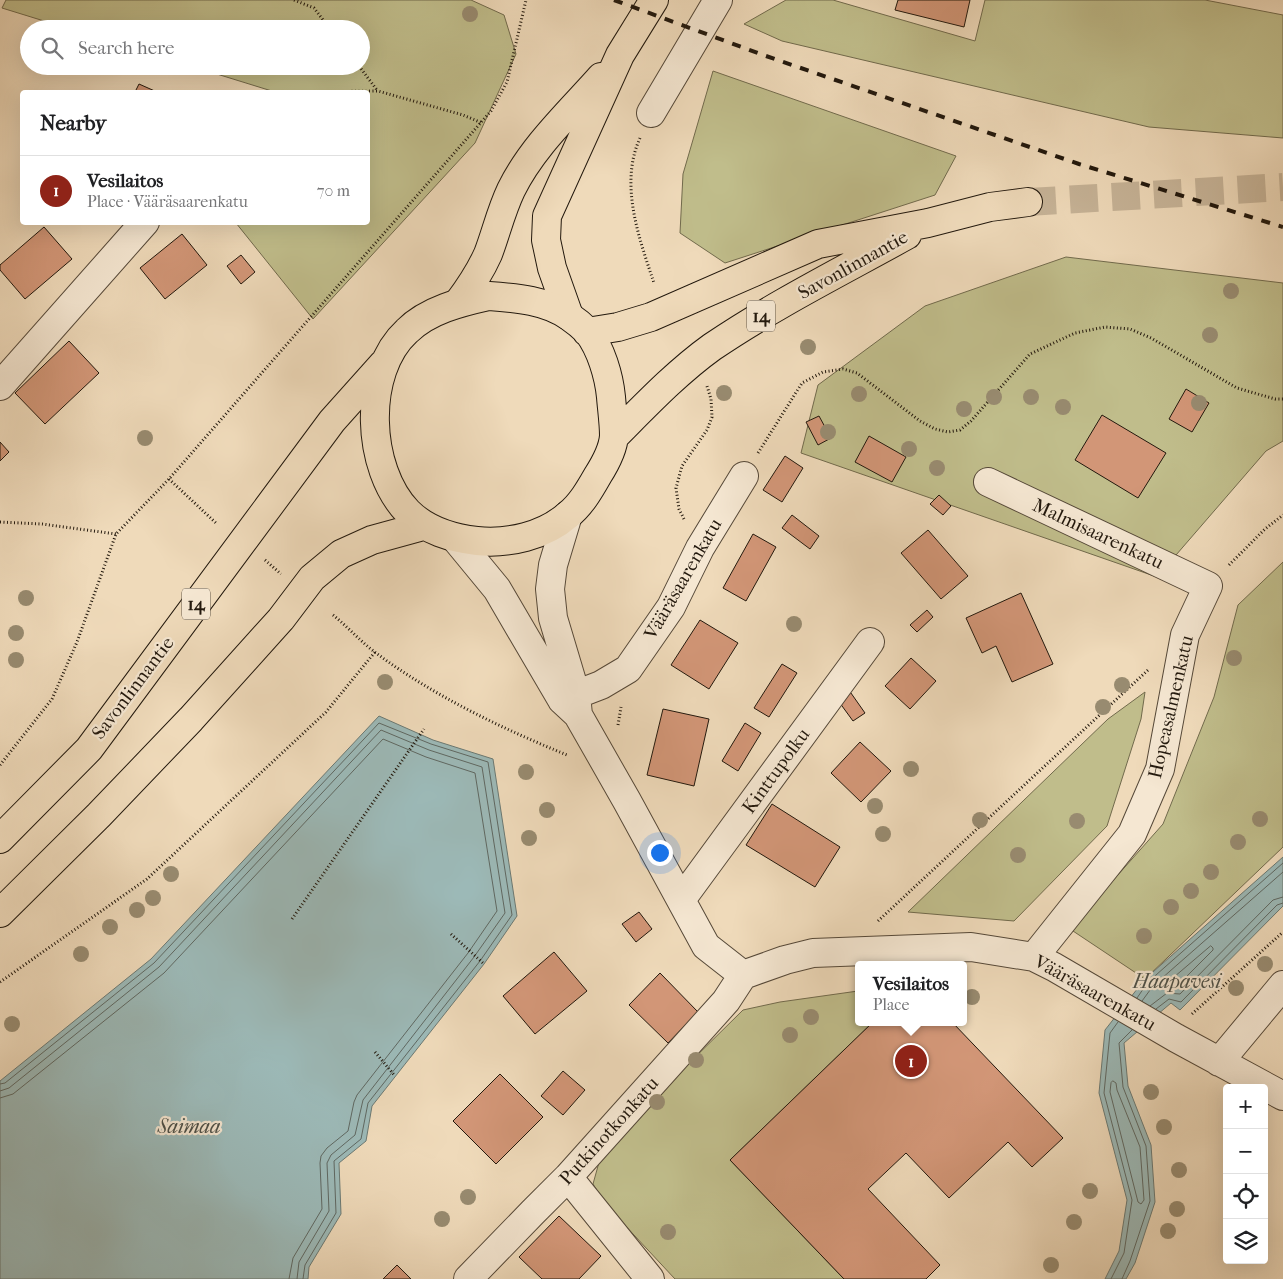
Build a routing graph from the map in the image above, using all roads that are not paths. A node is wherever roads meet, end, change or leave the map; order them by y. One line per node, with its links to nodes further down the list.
1 (654, 0): 3 (main road)
2 (718, 0): 4 (street)
3 (620, 55): 8 (main road); 9 (main road)
4 (651, 113)
5 (1028, 202): 6 (main road, Savonlinnantie / 14)
6 (928, 223): 9 (main road, Savonlinnantie / 14); 12 (main road, Savonlinnantie / 14)
7 (142, 225): 11 (street)
8 (458, 303): 9 (main road, 14); 10 (main road, 14)
9 (578, 324): 12 (main road, 14)
10 (384, 362): 16 (main road, 14); 21 (main road, Savonlinnantie / 14)
11 (0, 386)
12 (614, 437): 15 (main road, 14)
13 (744, 476): 20 (street, Vääräsaarenkatu)
14 (988, 482): 18 (street, Malmisaarenkatu)
15 (568, 515): 17 (main road, 14); 20 (street)
16 (423, 526): 17 (main road, 14); 23 (main road)
17 (455, 538): 20 (street)
18 (1208, 586): 24 (street, Hopeasalmenkatu)
19 (870, 642): 22 (street, Kinttupolku)
20 (575, 709): 22 (street)
21 (0, 839)
22 (681, 900): 25 (street)
23 (0, 913)
24 (1034, 957): 25 (street, Vääräsaarenkatu); 27 (street, Vääräsaarenkatu)
25 (743, 975): 29 (street, Putkinotkonkatu)
26 (1283, 985): 27 (street)
27 (1218, 1062): 28 (street, Vääräsaarenkatu)
28 (1283, 1096)
29 (568, 1177): 30 (street, Putkinotkonkatu); 31 (street)
30 (468, 1279)
31 (650, 1279)

